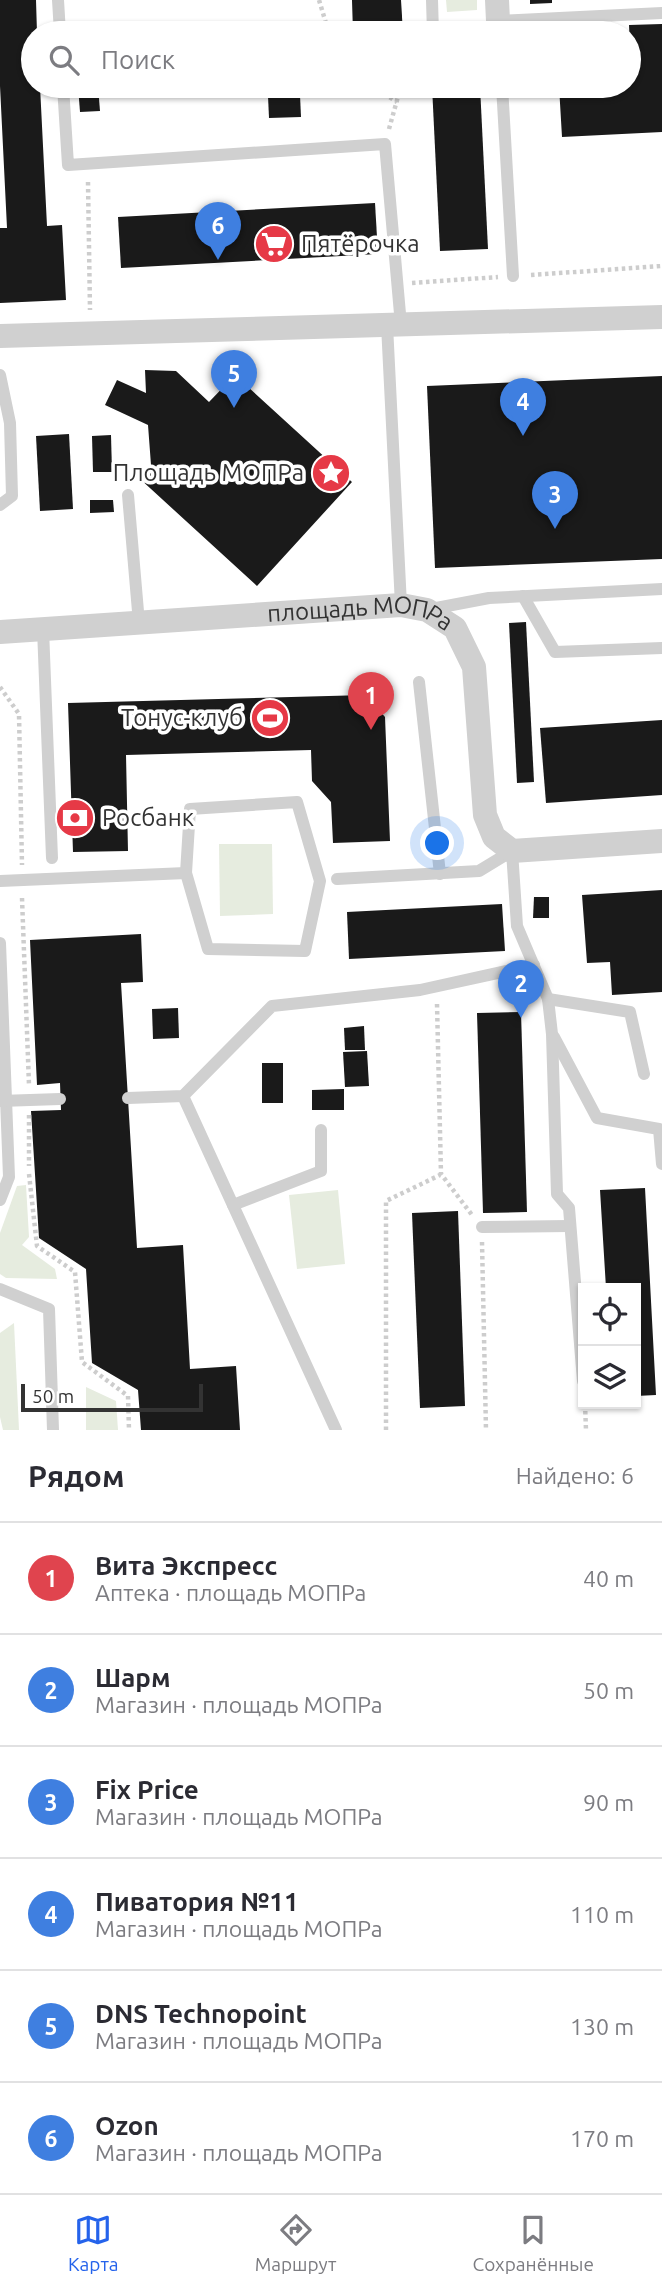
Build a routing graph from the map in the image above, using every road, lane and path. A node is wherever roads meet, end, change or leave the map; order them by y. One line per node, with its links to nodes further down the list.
1 (58, 0): 5 (lane)
2 (319, 0): 6 (path)
3 (432, 0): 7 (lane)
4 (662, 13): 8 (lane)
5 (59, 21)
6 (325, 21)
7 (433, 21)
8 (498, 21)
9 (64, 98): 15 (lane)
10 (391, 98): 13 (path)
11 (398, 98): 13 (path)
12 (503, 98): 16 (lane)
13 (397, 102): 14 (path)
14 (385, 144): 15 (lane); 19 (lane)
15 (88, 163): 18 (path)
16 (513, 276)
17 (662, 317): 19 (street)
18 (90, 318)
19 (394, 325): 20 (street); 26 (lane)
20 (0, 336)
21 (0, 375): 23 (lane)
22 (128, 495): 28 (lane)
23 (0, 505)
24 (662, 589): 25 (lane)
25 (523, 596): 27 (lane); 31 (lane)
26 (401, 605): 27 (street, площадь МОПРа); 28 (street, площадь МОПРа)
27 (427, 610): 35 (street, площадь МОПРа)
28 (139, 623): 29 (street, площадь МОПРа)
29 (43, 629): 30 (street, площадь МОПРа); 36 (lane)
30 (0, 632)
31 (662, 648)
32 (419, 682): 38 (lane)
33 (0, 687): 40 (path)
34 (662, 841): 35 (street)
35 (512, 850): 38 (lane); 43 (lane)
36 (52, 858)
37 (186, 873): 37 (lane); 40 (lane)
38 (440, 874): 39 (lane)
39 (337, 879)
40 (22, 880): 41 (lane); 51 (path)
41 (0, 881)
42 (0, 943): 52 (lane)
43 (534, 965): 44 (lane); 45 (lane)
44 (437, 986): 48 (lane); 55 (path)
45 (548, 999): 46 (lane); 47 (lane)
46 (552, 1034): 54 (lane); 58 (lane)
47 (644, 1074)
48 (183, 1096): 49 (lane); 57 (lane)
49 (128, 1098)
50 (60, 1099): 51 (lane)
51 (29, 1100): 52 (lane); 64 (path)
52 (3, 1101): 56 (lane)
53 (321, 1130): 57 (lane)
54 (662, 1164)
55 (440, 1174): 59 (path); 66 (path)
56 (0, 1200)
57 (233, 1205): 65 (lane)
58 (569, 1226): 59 (lane); 61 (lane)
59 (482, 1227): 67 (path)
60 (0, 1289): 63 (lane)
61 (580, 1346)
62 (585, 1409): 68 (path)
63 (52, 1430)
64 (129, 1430)
65 (336, 1430)
66 (386, 1430)
67 (486, 1430)
68 (586, 1430)

